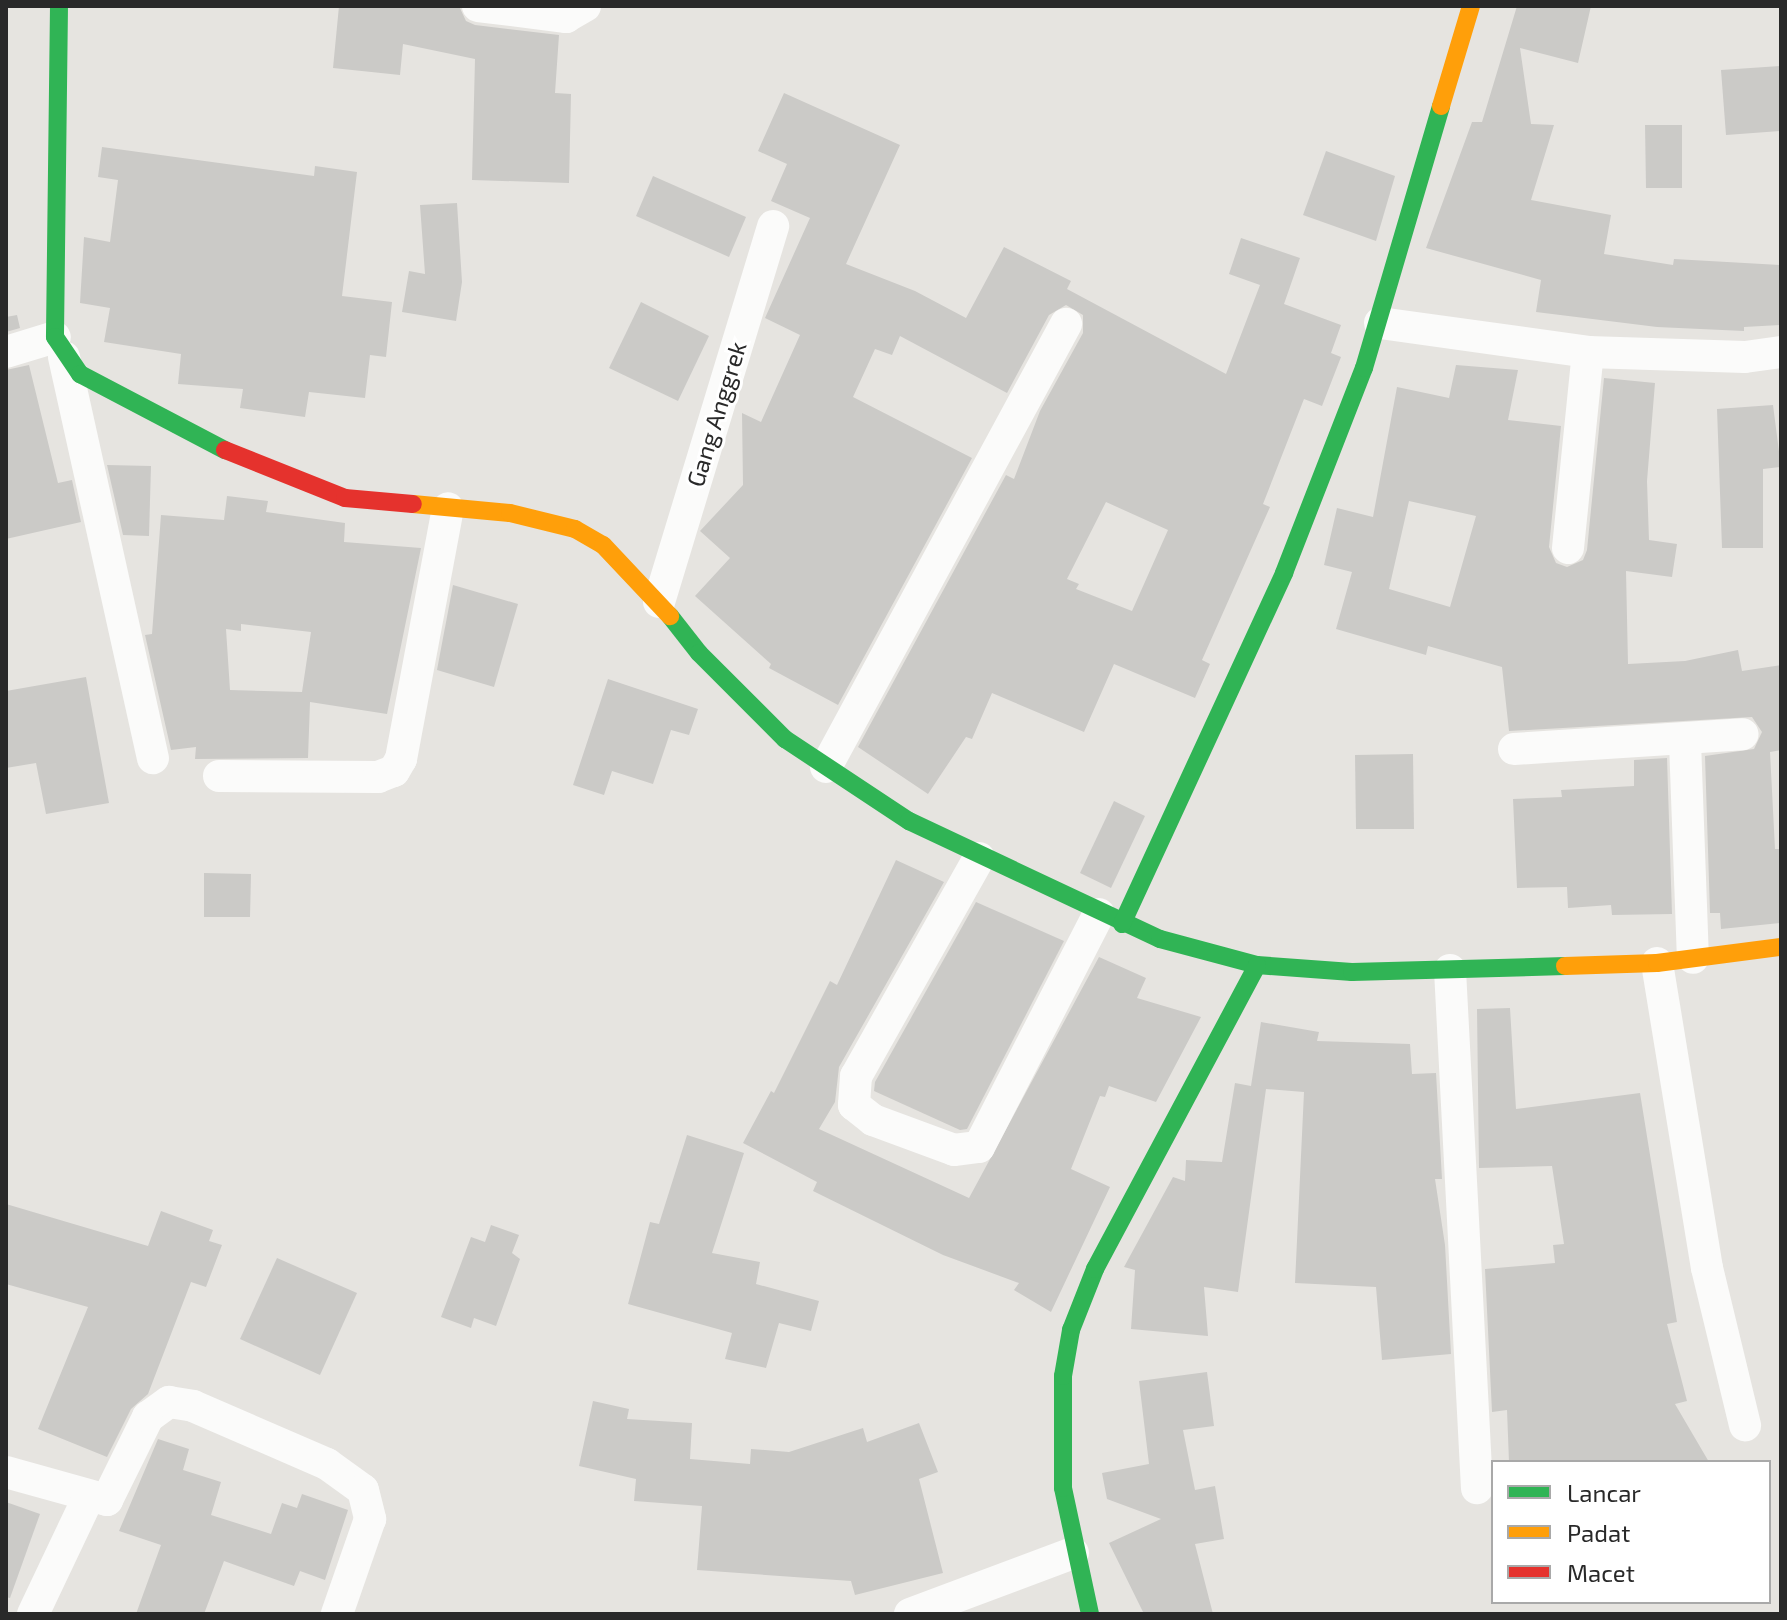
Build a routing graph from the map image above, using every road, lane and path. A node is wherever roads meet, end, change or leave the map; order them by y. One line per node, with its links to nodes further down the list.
1 (59, 6): 8 (street)
2 (478, 6): 3 (street)
3 (585, 6)
4 (1471, 6): 6 (street)
5 (773, 226): 14 (street, Gang Anggrek)
6 (1380, 323): 10 (street); 22 (street)
7 (1066, 324): 19 (street)
8 (60, 347): 9 (street); 12 (street); 18 (street)
9 (6, 352)
10 (1588, 352): 11 (street); 13 (street)
11 (1781, 352)
12 (448, 508): 14 (street); 20 (street)
13 (1568, 548)
14 (659, 602): 19 (street)
15 (1743, 734): 16 (street)
16 (1685, 742): 17 (street); 24 (street)
17 (1514, 749)
18 (153, 758)
19 (826, 767): 21 (street)
20 (219, 776)
21 (979, 858): 22 (street); 22 (street)
22 (1110, 919): 26 (street)
23 (1781, 947): 24 (street)
24 (1693, 958): 25 (street)
25 (1657, 963): 27 (street); 28 (street)
26 (1257, 965): 27 (street); 32 (street)
27 (1450, 970): 30 (street)
28 (1745, 1425)
29 (6, 1472): 31 (street)
30 (1477, 1488)
31 (88, 1498): 33 (street); 34 (street)
32 (1073, 1553): 35 (street); 36 (street)
33 (33, 1614)
34 (337, 1614)
35 (910, 1614)
36 (1090, 1614)

